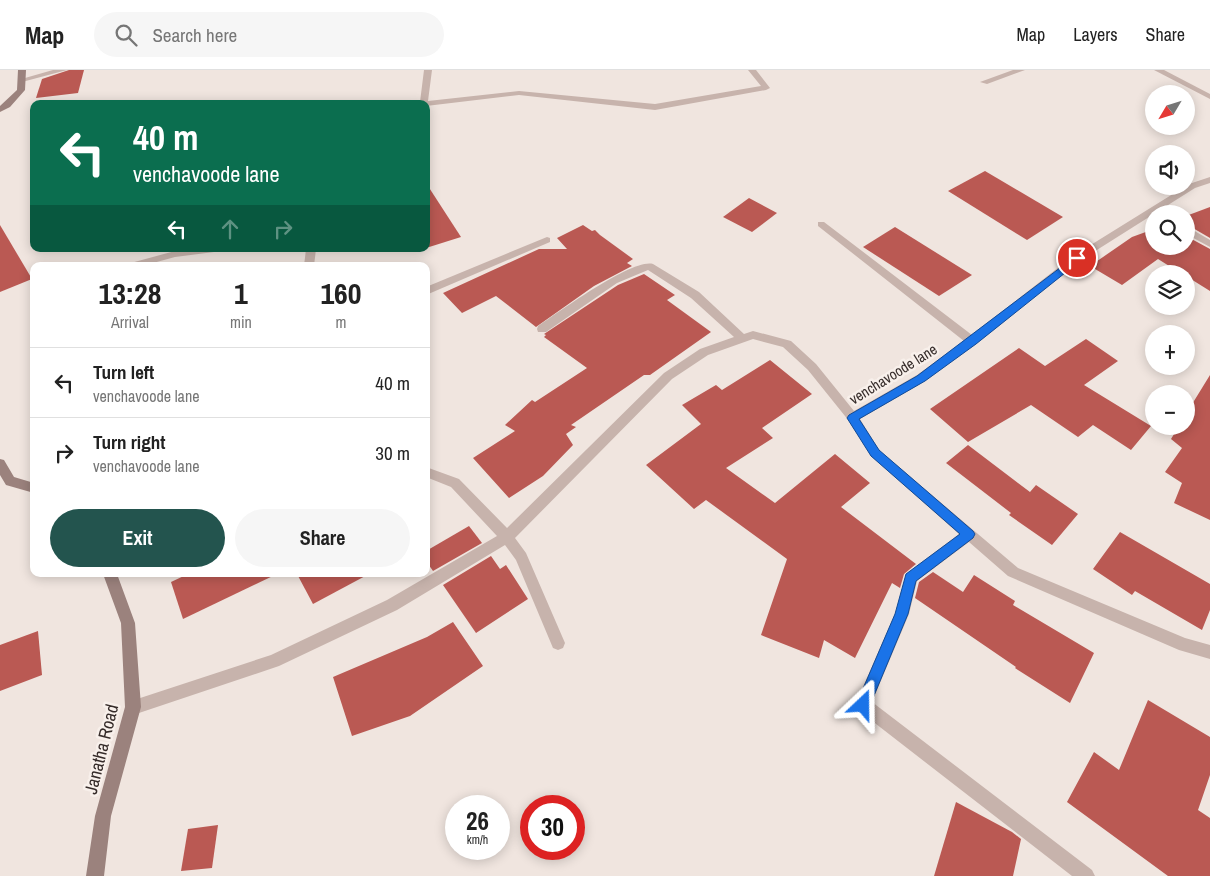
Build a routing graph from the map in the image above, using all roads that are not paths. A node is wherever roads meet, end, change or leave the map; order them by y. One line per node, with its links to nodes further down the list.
1 (22, 70): 7 (street)
2 (63, 70): 7 (street)
3 (428, 70): 10 (street)
4 (752, 70): 11 (street)
5 (1021, 70): 8 (street)
6 (1158, 70): 9 (street)
7 (22, 80): 12 (street)
8 (984, 82)
9 (1210, 98)
10 (423, 100)
11 (430, 102)
12 (0, 109)
13 (1210, 180): 14 (street, venchavoode lane)
14 (1167, 205)
15 (1145, 219): 25 (street, venchavoode lane)
16 (821, 224): 25 (street)
17 (1195, 235): 19 (street)
18 (547, 240): 22 (street)
19 (1210, 244)
20 (191, 252): 21 (street)
21 (146, 262)
22 (430, 289)
23 (542, 329): 24 (street)
24 (743, 339): 26 (street); 31 (street)
25 (972, 341): 26 (street, venchavoode lane)
26 (853, 418): 30 (street, venchavoode lane)
27 (0, 464): 29 (street)
28 (430, 474): 31 (street)
29 (30, 487)
30 (969, 534): 34 (street, venchavoode lane); 37 (street)
31 (507, 537): 33 (street); 35 (street)
32 (111, 577): 35 (street, Janatha Road)
33 (558, 643)
34 (1210, 652)
35 (133, 707): 36 (street, Janatha Road)
36 (94, 876)
37 (1086, 876)

